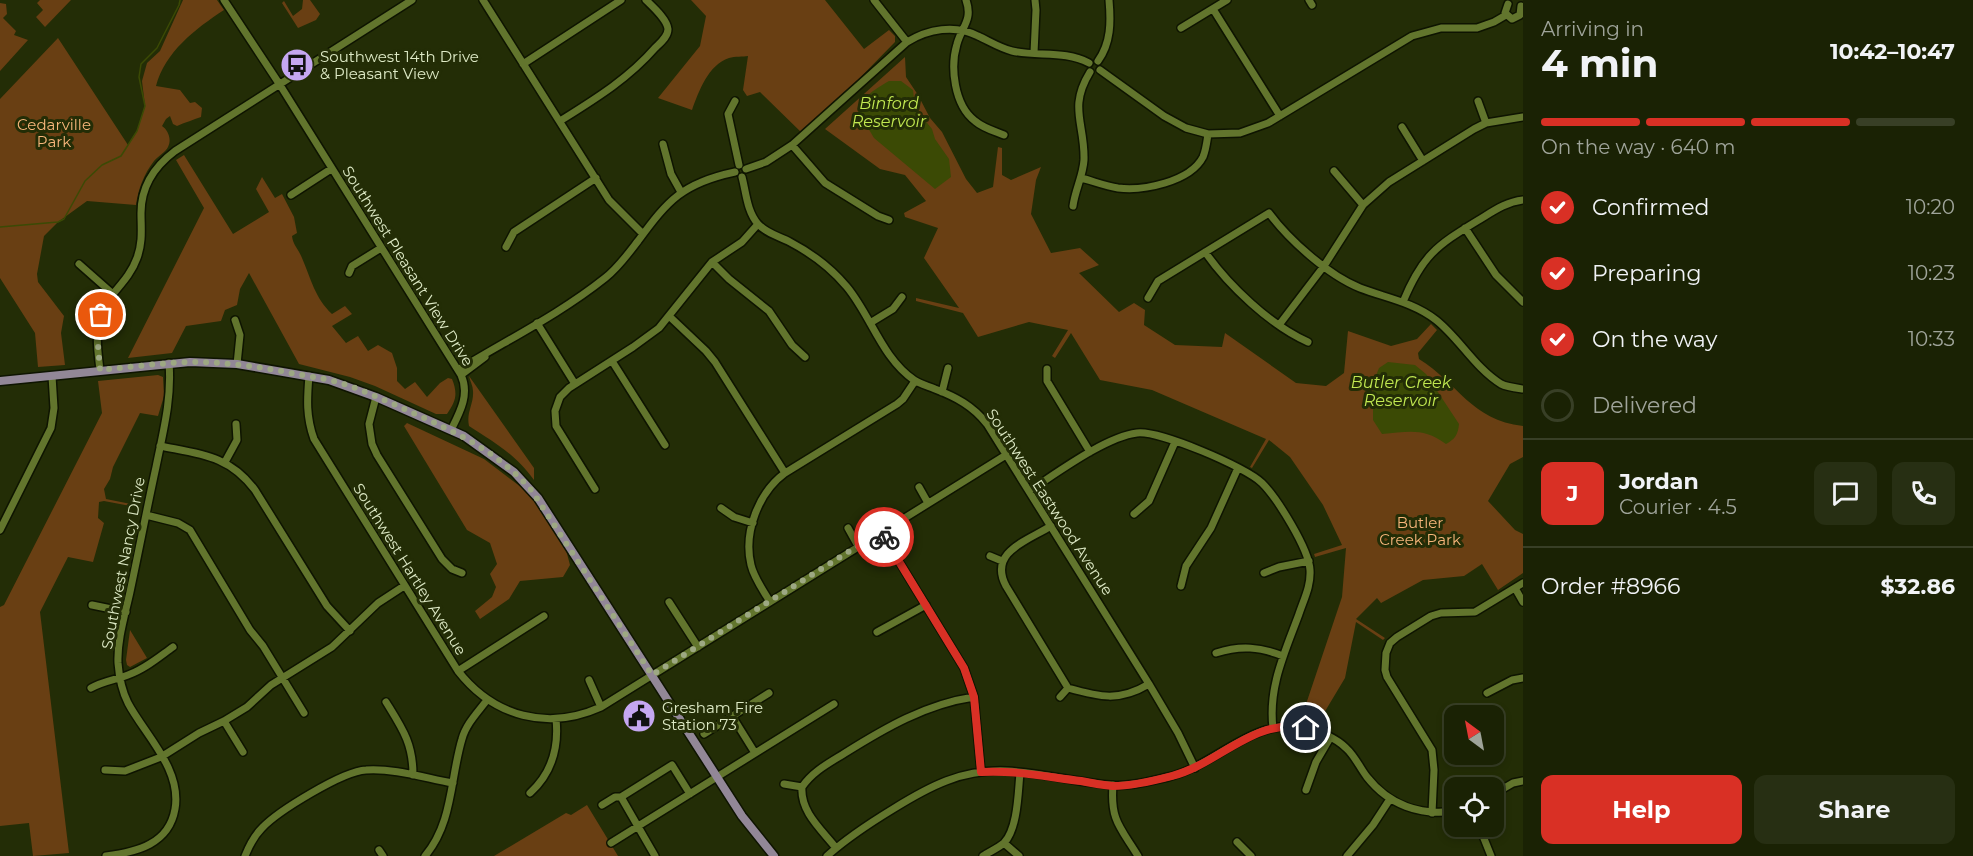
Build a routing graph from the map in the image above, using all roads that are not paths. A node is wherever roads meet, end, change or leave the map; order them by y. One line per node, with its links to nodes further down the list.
1 (224, 0): 26 (street, Southwest Pleasant View Drive)
2 (412, 0): 26 (street)
3 (494, 0): 12 (street)
4 (621, 0): 23 (street)
5 (646, 0): 31 (street)
6 (874, 0): 19 (street)
7 (966, 0): 18 (street)
8 (1035, 0): 20 (street)
9 (1108, 0): 21 (street)
10 (1227, 0): 14 (street)
11 (1506, 2): 13 (street); 15 (street)
12 (484, 3): 23 (street)
13 (1522, 6): 16 (street)
14 (1213, 9): 17 (street); 29 (street)
15 (1506, 15): 16 (street); 29 (street)
16 (1521, 20)
17 (1181, 28)
18 (963, 31): 19 (street); 20 (street); 35 (street)
19 (907, 42): 37 (street)
20 (1034, 53): 22 (street)
21 (1098, 61): 22 (street); 24 (street)
22 (1089, 63): 25 (street)
23 (523, 64): 31 (street)
24 (1100, 70): 25 (street); 34 (street)
25 (1090, 72): 42 (street)
26 (280, 85): 39 (street, Southwest Pleasant View Drive); 60 (street)
27 (735, 100): 40 (street)
28 (1478, 101): 32 (street)
29 (1280, 116): 34 (street)
30 (1523, 117): 32 (street)
31 (560, 121): 43 (street)
32 (1486, 123): 38 (street)
33 (1402, 127): 38 (street)
34 (1208, 134): 42 (street)
35 (1004, 135)
36 (663, 144): 44 (street)
37 (792, 145): 40 (street); 49 (street)
38 (1424, 161): 47 (street)
39 (331, 169): 45 (street); 54 (street, Southwest Pleasant View Drive)
40 (740, 169): 44 (street); 50 (street)
41 (1334, 171): 47 (street)
42 (1081, 177): 48 (street)
43 (596, 178): 52 (street); 53 (street)
44 (681, 192): 52 (street)
45 (291, 195)
46 (1523, 200): 51 (street)
47 (1363, 205): 58 (street)
48 (1073, 206)
49 (890, 220)
50 (758, 224): 56 (street); 68 (street, Southwest Eastwood Avenue)
51 (1465, 228): 63 (street); 64 (street)
52 (643, 234): 67 (street)
53 (506, 247)
54 (381, 248): 59 (street); 78 (street, Southwest Pleasant View Drive)
55 (1205, 252): 58 (street); 62 (street); 69 (street)
56 (712, 262): 65 (street); 71 (street)
57 (79, 264): 60 (street)
58 (1324, 266): 63 (street); 69 (street)
59 (349, 273)
60 (113, 294): 77 (street)
61 (902, 297): 68 (street)
62 (1148, 298)
63 (1403, 302): 84 (street)
64 (1523, 302)
65 (669, 316): 72 (street); 96 (street)
66 (235, 320): 74 (street)
67 (537, 323): 78 (street); 83 (street)
68 (870, 323): 82 (street, Southwest Eastwood Avenue)
69 (1278, 325): 70 (street)
70 (1308, 342)
71 (805, 357)
72 (612, 361): 83 (street); 90 (street)
73 (169, 363): 74 (main road); 77 (main road); 91 (street, Southwest Nancy Drive)
74 (237, 364): 80 (main road)
75 (948, 368): 85 (street)
76 (1047, 369): 92 (street)
77 (100, 370): 79 (main road)
78 (459, 372): 88 (street, Southwest Pleasant View Drive)
79 (52, 376): 81 (main road); 107 (street)
80 (309, 376): 86 (main road); 116 (street, Southwest Hartley Avenue)
81 (0, 381)
82 (915, 381): 85 (street, Southwest Eastwood Avenue); 96 (street)
83 (575, 384): 98 (street)
84 (1523, 389)
85 (942, 392): 93 (street, Southwest Eastwood Avenue)
86 (376, 397): 88 (main road); 113 (street)
87 (236, 424): 94 (street)
88 (451, 430): 133 (main road)
89 (1175, 442): 92 (street); 95 (street); 102 (street)
90 (665, 445)
91 (160, 446): 94 (street); 103 (street, Southwest Nancy Drive)
92 (1090, 452): 99 (street)
93 (1006, 454): 99 (street, Southwest Eastwood Avenue); 100 (street, Southwest Hartley Avenue)
94 (225, 462): 126 (street)
95 (1238, 468): 112 (street); 117 (street)
96 (785, 473): 104 (street)
97 (919, 487): 100 (street)
98 (595, 489)
99 (1029, 490): 105 (street, Southwest Eastwood Avenue)
100 (928, 503): 108 (street, Southwest Hartley Avenue)
101 (721, 508): 104 (street)
102 (1134, 514)
103 (146, 515): 124 (street, Southwest Nancy Drive); 135 (street)
104 (753, 523): 120 (street)
105 (1051, 526): 111 (street); 138 (street, Southwest Eastwood Avenue)
106 (848, 528): 109 (street)
107 (0, 530)
108 (880, 532): 109 (street, Southwest Hartley Avenue); 123 (street)
109 (858, 546): 120 (street, Southwest Hartley Avenue)
110 (990, 556): 111 (street)
111 (1002, 561): 140 (street)
112 (1309, 561): 114 (street); 131 (street)
113 (462, 573)
114 (1264, 573)
115 (1523, 583): 118 (street)
116 (404, 586): 126 (street); 132 (street, Southwest Hartley Avenue)
117 (1181, 586)
118 (1515, 588): 121 (street); 178 (street)
119 (669, 602): 129 (street)
120 (770, 602): 129 (street, Southwest Hartley Avenue)
121 (1523, 602)
122 (92, 605): 124 (street)
123 (926, 605): 127 (street); 143 (street)
124 (126, 612): 134 (street, Southwest Nancy Drive)
125 (544, 616): 132 (street)
126 (350, 631): 135 (street)
127 (877, 632)
128 (173, 647): 134 (street)
129 (698, 647): 133 (street, Southwest Hartley Avenue)
130 (1216, 653): 131 (street)
131 (1283, 656): 153 (street)
132 (458, 671): 145 (street, Southwest Hartley Avenue)
133 (652, 675): 148 (street, Southwest Hartley Avenue); 164 (main road)
134 (120, 677): 139 (street); 158 (street, Southwest Nancy Drive)
135 (282, 678): 149 (street); 152 (street)
136 (1523, 678): 142 (street)
137 (589, 680): 148 (street)
138 (1149, 684): 140 (street); 159 (street, Southwest Eastwood Avenue)
139 (91, 688)
140 (1068, 688): 144 (street)
141 (769, 693): 150 (street)
142 (1487, 693)
143 (974, 697): 161 (street); 169 (street)
144 (1060, 697)
145 (487, 700): 151 (street, Southwest Hartley Avenue); 166 (street)
146 (386, 702): 163 (street)
147 (834, 704): 157 (street)
148 (601, 707): 151 (street, Southwest Hartley Avenue)
149 (304, 714)
150 (732, 716): 154 (street); 157 (street)
151 (556, 719): 172 (street)
152 (224, 721): 156 (street); 158 (street)
153 (1273, 728): 155 (street); 159 (street)
154 (704, 734)
155 (1330, 738): 171 (street); 175 (street)
156 (243, 752)
157 (755, 753): 164 (street)
158 (161, 757): 160 (street); 186 (street, Southwest Nancy Drive)
159 (1195, 768): 168 (street)
160 (105, 770)
161 (981, 772): 162 (street); 184 (street)
162 (1020, 772): 168 (street); 183 (street)
163 (413, 775): 166 (street); 187 (street)
164 (717, 777): 173 (street); 190 (main road)
165 (1523, 781): 170 (street)
166 (453, 783): 188 (street)
167 (784, 784): 169 (street)
168 (1113, 786): 194 (street)
169 (802, 788): 184 (street)
170 (1504, 788)
171 (1306, 790)
172 (530, 793)
173 (690, 794): 174 (street); 179 (street)
174 (621, 797): 176 (street); 179 (street)
175 (1390, 799): 178 (street); 185 (street)
176 (602, 805)
177 (1444, 812): 178 (street)
178 (1432, 813)
179 (637, 827): 182 (street); 189 (street)
180 (1483, 837): 196 (street)
181 (1237, 842): 195 (street)
182 (611, 843)
183 (1004, 843): 192 (street); 193 (street)
184 (836, 848): 191 (street)
185 (1351, 855)
186 (106, 856)
187 (245, 856)
188 (425, 856)
189 (655, 856)
190 (774, 856)
191 (827, 856)
192 (983, 856)
193 (1019, 856)
194 (1138, 856)
195 (1251, 856)
196 (1491, 856)

